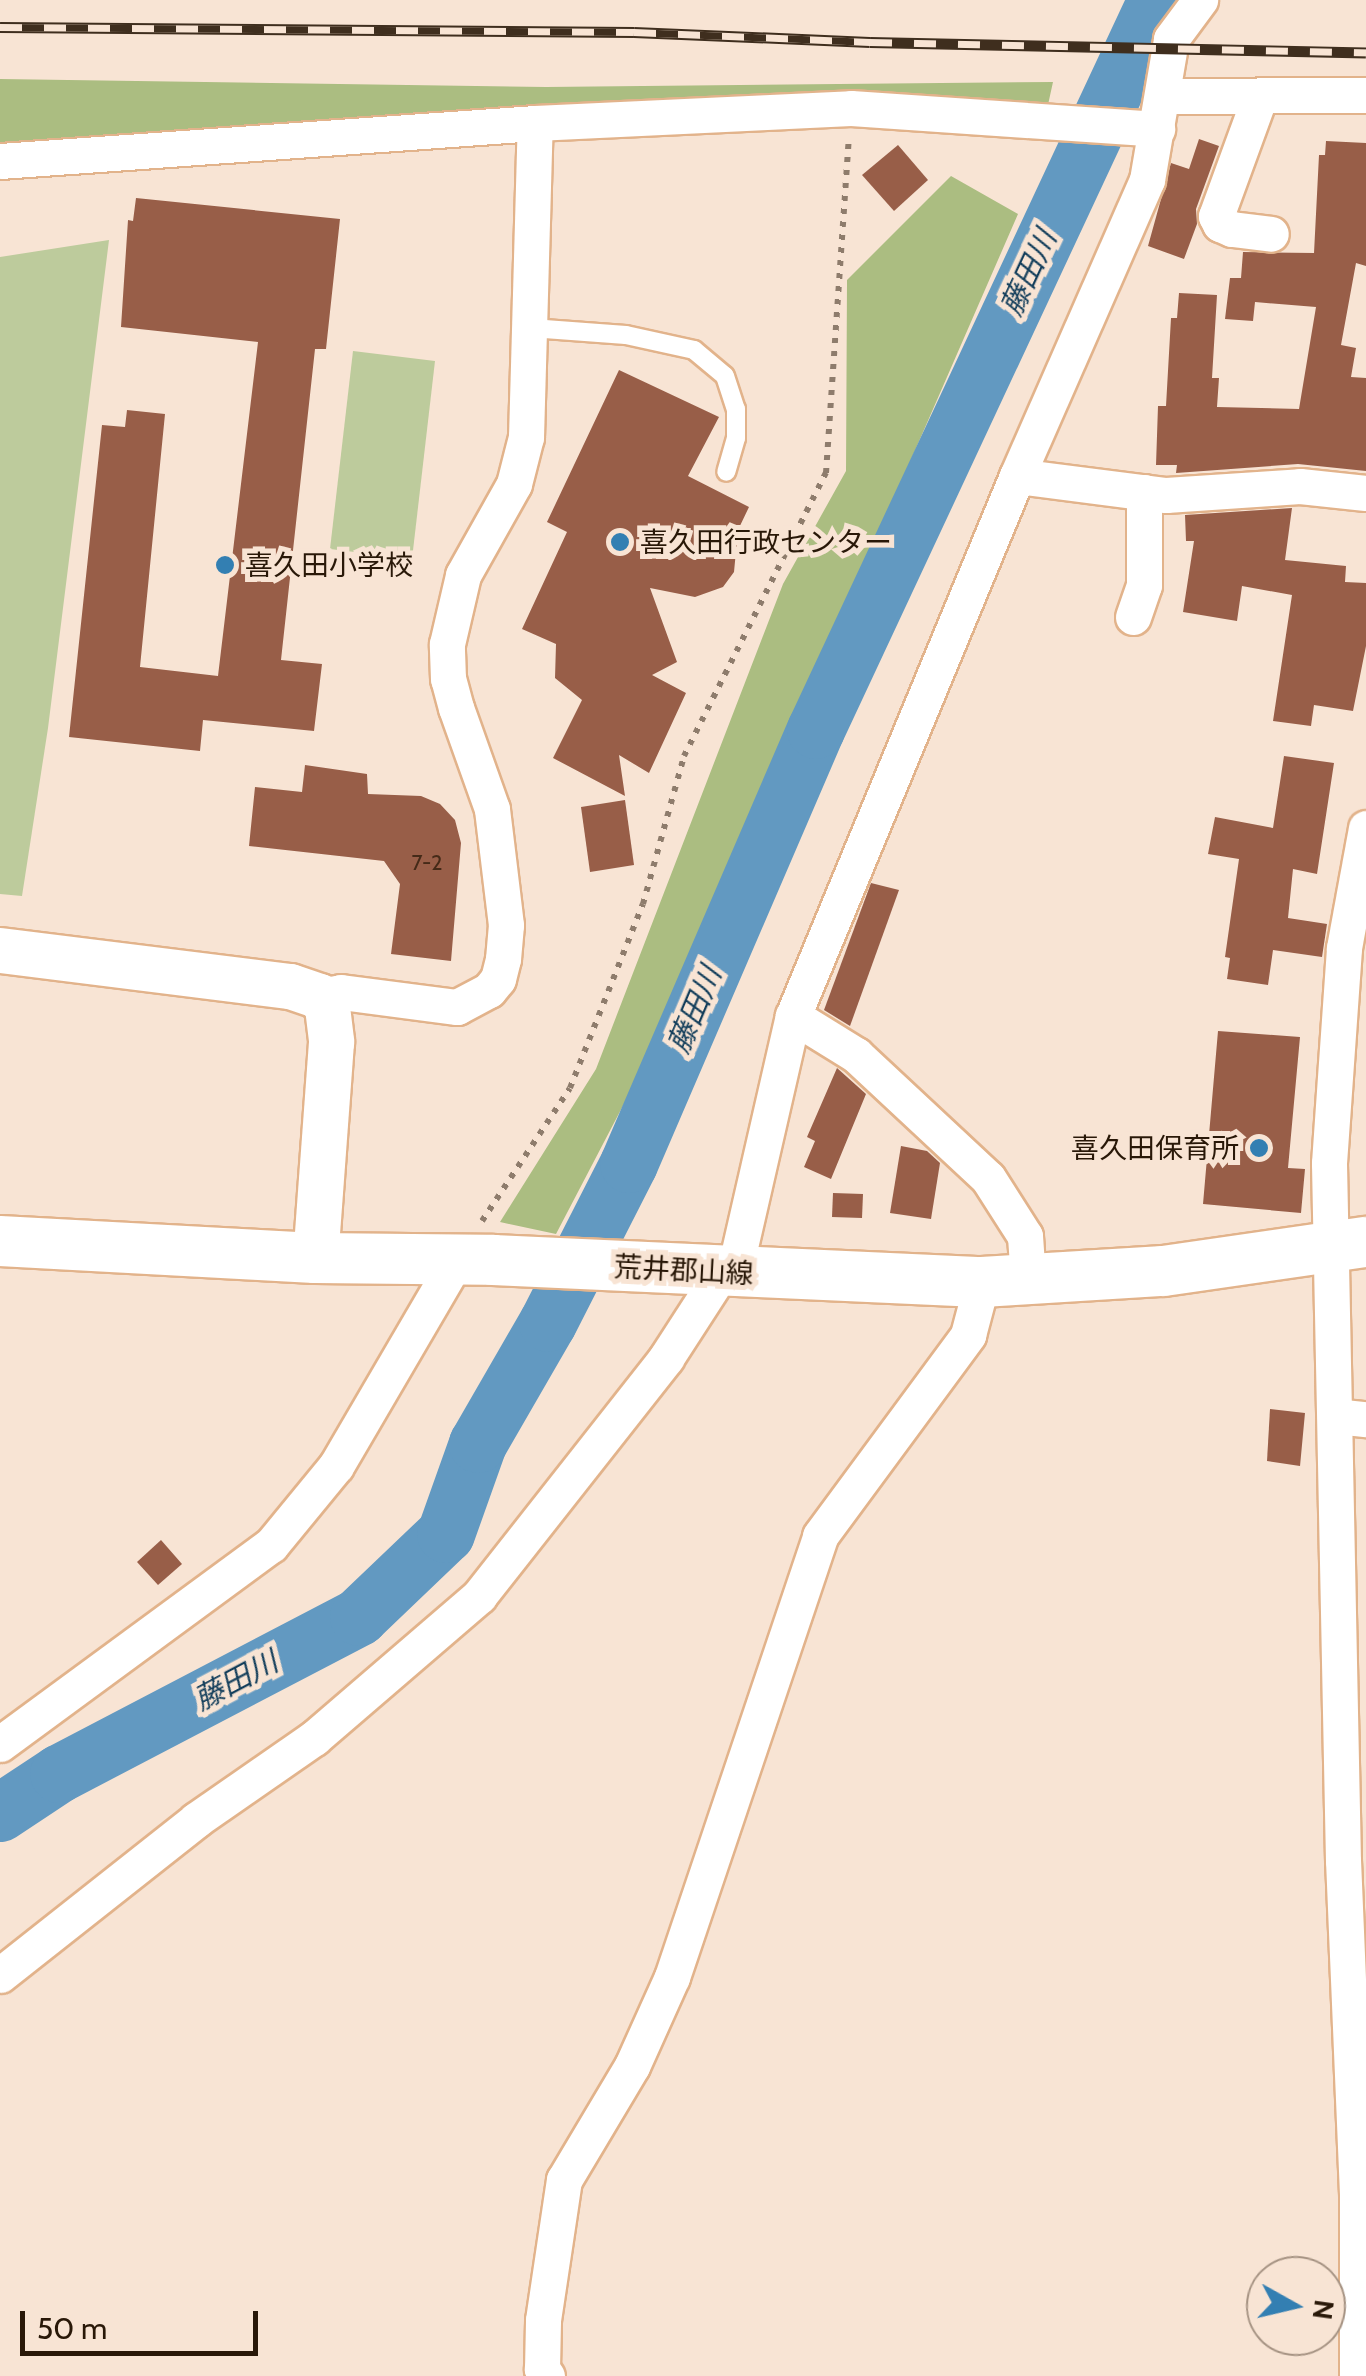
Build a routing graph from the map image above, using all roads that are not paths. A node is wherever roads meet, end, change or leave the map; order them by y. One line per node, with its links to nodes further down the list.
1 (1200, 0): 4 (street)
2 (1366, 95): 3 (street)
3 (1260, 96): 4 (street); 7 (street)
4 (1160, 112): 5 (street); 10 (street)
5 (535, 123): 6 (street); 8 (street)
6 (0, 161)
7 (1272, 234)
8 (530, 328): 9 (lane); 16 (street)
9 (726, 472)
10 (1017, 476): 11 (street); 17 (street)
11 (1144, 492): 12 (street); 13 (street)
12 (1366, 493)
13 (1134, 618)
14 (1366, 828): 19 (street)
15 (0, 950): 16 (street)
16 (319, 996): 20 (street)
17 (794, 1016): 22 (street); 23 (street)
18 (0, 1241): 20 (main road, 荒井郡山線)
19 (1350, 1245): 23 (main road, 荒井郡山線); 24 (street)
20 (315, 1258): 21 (main road, 荒井郡山線)
21 (475, 1260): 22 (main road, 荒井郡山線); 26 (street)
22 (714, 1272): 23 (main road, 荒井郡山線); 30 (street)
23 (1005, 1280): 33 (street)
24 (1350, 1418): 25 (street)
25 (1352, 1634): 27 (street)
26 (0, 1744)
27 (1354, 1746): 28 (street)
28 (1355, 1864): 29 (street)
29 (1358, 1970): 31 (street)
30 (0, 1975)
31 (1360, 2086): 32 (street)
32 (1361, 2319): 34 (street)
33 (547, 2376)
34 (1357, 2376)

